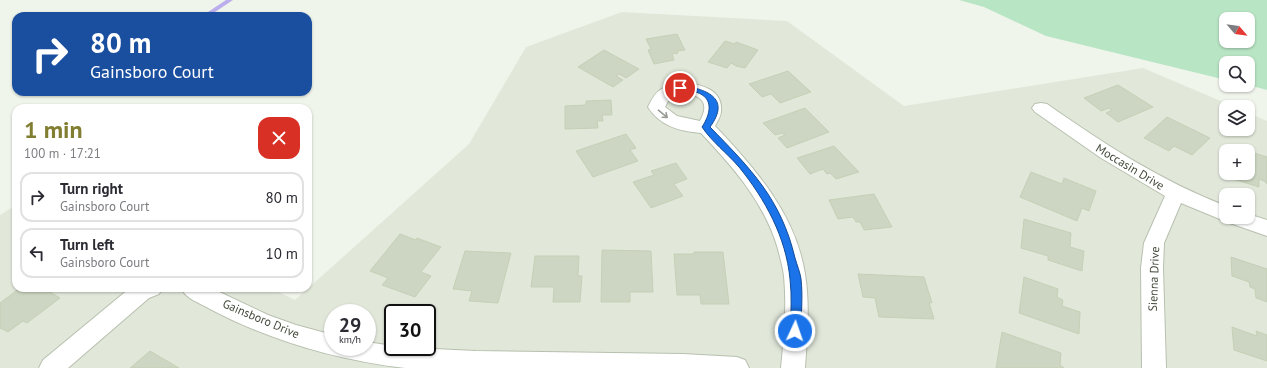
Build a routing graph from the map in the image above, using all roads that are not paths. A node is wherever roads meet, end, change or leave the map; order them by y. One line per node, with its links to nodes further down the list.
1 (1041, 108): 3 (street, Moccasin Drive)
2 (706, 127): 13 (street)
3 (1176, 193): 4 (street, Moccasin Drive); 14 (street, Sienna Drive)
4 (1219, 211)
5 (1255, 224): 6 (street)
6 (1267, 228)
7 (144, 292): 11 (street)
8 (200, 292): 9 (street, Gainsboro Drive)
9 (324, 343)
10 (376, 354): 12 (street)
11 (51, 368)
12 (737, 368)
13 (793, 368)
14 (1154, 368)

